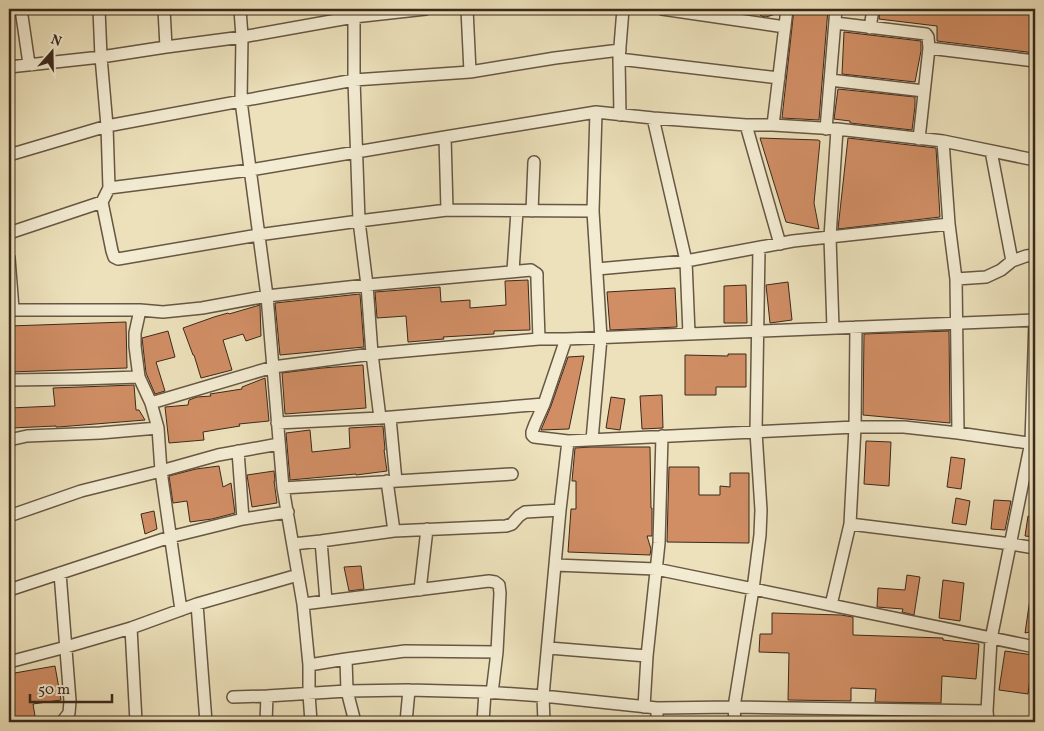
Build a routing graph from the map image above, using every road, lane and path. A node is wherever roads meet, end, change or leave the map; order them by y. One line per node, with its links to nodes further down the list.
1 (21, 9): 24 (street)
2 (99, 9): 22 (street)
3 (164, 9): 19 (street)
4 (240, 9): 18 (street)
5 (426, 9): 13 (street)
6 (467, 9): 26 (street)
7 (624, 9): 21 (street)
8 (662, 9): 14 (street)
9 (750, 9): 14 (street)
10 (787, 9): 16 (street)
11 (836, 9): 15 (street)
12 (873, 9): 17 (street)
13 (354, 13): 18 (street); 28 (street)
14 (749, 21): 16 (street)
15 (834, 23): 17 (street); 29 (street)
16 (785, 27): 27 (street)
17 (870, 28): 20 (street)
18 (242, 37): 19 (street); 31 (street)
19 (166, 47): 22 (street)
20 (929, 48): 23 (street); 30 (street)
21 (619, 55): 26 (street); 27 (street); 33 (street)
22 (101, 57): 24 (street); 37 (street)
23 (1035, 62)
24 (29, 64): 25 (street)
25 (9, 67)
26 (470, 72): 28 (street)
27 (779, 78): 36 (street)
28 (354, 80): 31 (street); 43 (street)
29 (830, 80): 30 (street); 38 (street)
30 (924, 91): 40 (street)
31 (241, 101): 37 (street); 47 (street)
32 (596, 112): 33 (street); 39 (street); 53 (street)
33 (620, 115): 34 (street)
34 (653, 118): 35 (street); 63 (street)
35 (746, 125): 36 (street); 59 (street)
36 (773, 125): 38 (street)
37 (107, 126): 44 (street); 48 (street)
38 (832, 129): 40 (street); 58 (street)
39 (445, 136): 43 (street); 50 (street)
40 (919, 138): 41 (street)
41 (943, 141): 42 (street); 55 (street)
42 (991, 151): 45 (street); 64 (street)
43 (356, 152): 47 (street); 54 (street)
44 (9, 155)
45 (1035, 160)
46 (534, 162): 52 (street)
47 (250, 170): 48 (street); 57 (street)
48 (110, 188): 49 (street)
49 (102, 202): 56 (street); 57 (street)
50 (447, 210): 51 (street); 54 (street)
51 (517, 211): 52 (street); 66 (street)
52 (532, 211): 53 (street)
53 (593, 211): 65 (street)
54 (359, 221): 57 (street); 68 (street)
55 (949, 224): 58 (street); 67 (street)
56 (9, 233)
57 (258, 235): 69 (street)
58 (830, 237): 59 (street); 75 (street)
59 (780, 244): 60 (street)
60 (758, 248): 63 (street); 76 (street)
61 (1035, 255): 64 (street)
62 (9, 258): 70 (street)
63 (686, 261): 65 (street); 77 (street)
64 (1012, 261): 67 (street)
65 (597, 269): 78 (street)
66 (514, 271): 68 (street); 79 (street)
67 (956, 279): 73 (street)
68 (367, 284): 69 (street); 81 (street)
69 (266, 296): 71 (street); 82 (street)
70 (11, 309): 71 (street)
71 (140, 310): 83 (street)
72 (1035, 320): 73 (street); 97 (street)
73 (956, 323): 74 (street); 92 (street)
74 (856, 327): 75 (street); 89 (street)
75 (833, 328): 76 (street)
76 (758, 331): 77 (street); 91 (street)
77 (689, 334): 78 (street)
78 (601, 338): 80 (street); 95 (street)
79 (539, 339): 80 (street); 81 (street)
80 (566, 339): 86 (street)
81 (372, 354): 82 (street); 87 (street)
82 (273, 367): 85 (street); 88 (street)
83 (139, 377): 84 (street); 85 (street)
84 (9, 380)
85 (150, 402): 90 (street)
86 (544, 404): 87 (street); 96 (street)
87 (385, 418): 88 (street); 102 (street)
88 (277, 423): 98 (street)
89 (855, 427): 91 (street); 92 (street); 108 (street)
90 (158, 428): 94 (street); 100 (street)
91 (756, 432): 93 (street); 122 (street)
92 (958, 433): 97 (street)
93 (662, 436): 95 (street); 117 (street)
94 (9, 440)
95 (592, 440): 96 (street)
96 (568, 441): 104 (street)
97 (1033, 443): 114 (street)
98 (279, 444): 99 (street); 103 (street)
99 (238, 452): 100 (street); 107 (street)
100 (161, 471): 106 (street); 111 (street)
101 (512, 474): 102 (street)
102 (392, 481): 103 (street); 110 (street)
103 (283, 488): 105 (street)
104 (560, 510): 109 (street); 116 (street)
105 (288, 512): 107 (street); 113 (street)
106 (9, 516)
107 (243, 520): 111 (street)
108 (850, 524): 114 (street); 126 (street)
109 (427, 529): 110 (street); 121 (street)
110 (394, 531): 112 (street)
111 (170, 537): 118 (street); 127 (street)
112 (322, 541): 113 (street); 123 (street)
113 (293, 544): 119 (street)
114 (1011, 544): 115 (street); 129 (street)
115 (1035, 548)
116 (555, 564): 117 (street); 132 (street)
117 (656, 569): 122 (street); 134 (street)
118 (60, 572): 120 (street); 130 (street)
119 (298, 575): 124 (street); 125 (street)
120 (9, 590)
121 (420, 590): 123 (street); 133 (street)
122 (753, 590): 126 (street); 145 (street)
123 (326, 601): 125 (street)
124 (197, 604): 127 (street); 152 (street)
125 (303, 604): 137 (street)
126 (831, 606): 129 (street)
127 (181, 610): 128 (street)
128 (131, 628): 130 (street); 151 (street)
129 (991, 639): 131 (street); 149 (street)
130 (66, 647): 136 (street); 150 (street)
131 (1035, 647)
132 (548, 648): 134 (street); 143 (street)
133 (497, 652): 135 (street); 140 (street)
134 (647, 656): 146 (street)
135 (346, 659): 137 (street); 139 (street)
136 (9, 662)
137 (309, 666): 141 (street)
138 (409, 690): 139 (street); 140 (street); 156 (street)
139 (347, 691): 141 (street); 155 (street)
140 (489, 693): 143 (street); 157 (street)
141 (309, 694): 142 (street); 154 (street)
142 (267, 696): 144 (street); 153 (street)
143 (543, 696): 146 (street); 158 (street)
144 (233, 697)
145 (734, 707): 147 (street); 148 (street); 160 (street)
146 (644, 708): 147 (street)
147 (657, 708): 159 (street)
148 (944, 710): 149 (street); 161 (street)
149 (988, 716)
150 (62, 722)
151 (136, 722)
152 (206, 722)
153 (266, 722)
154 (311, 722)
155 (355, 722)
156 (406, 722)
157 (483, 722)
158 (544, 722)
159 (657, 722)
160 (735, 722)
161 (942, 722)

